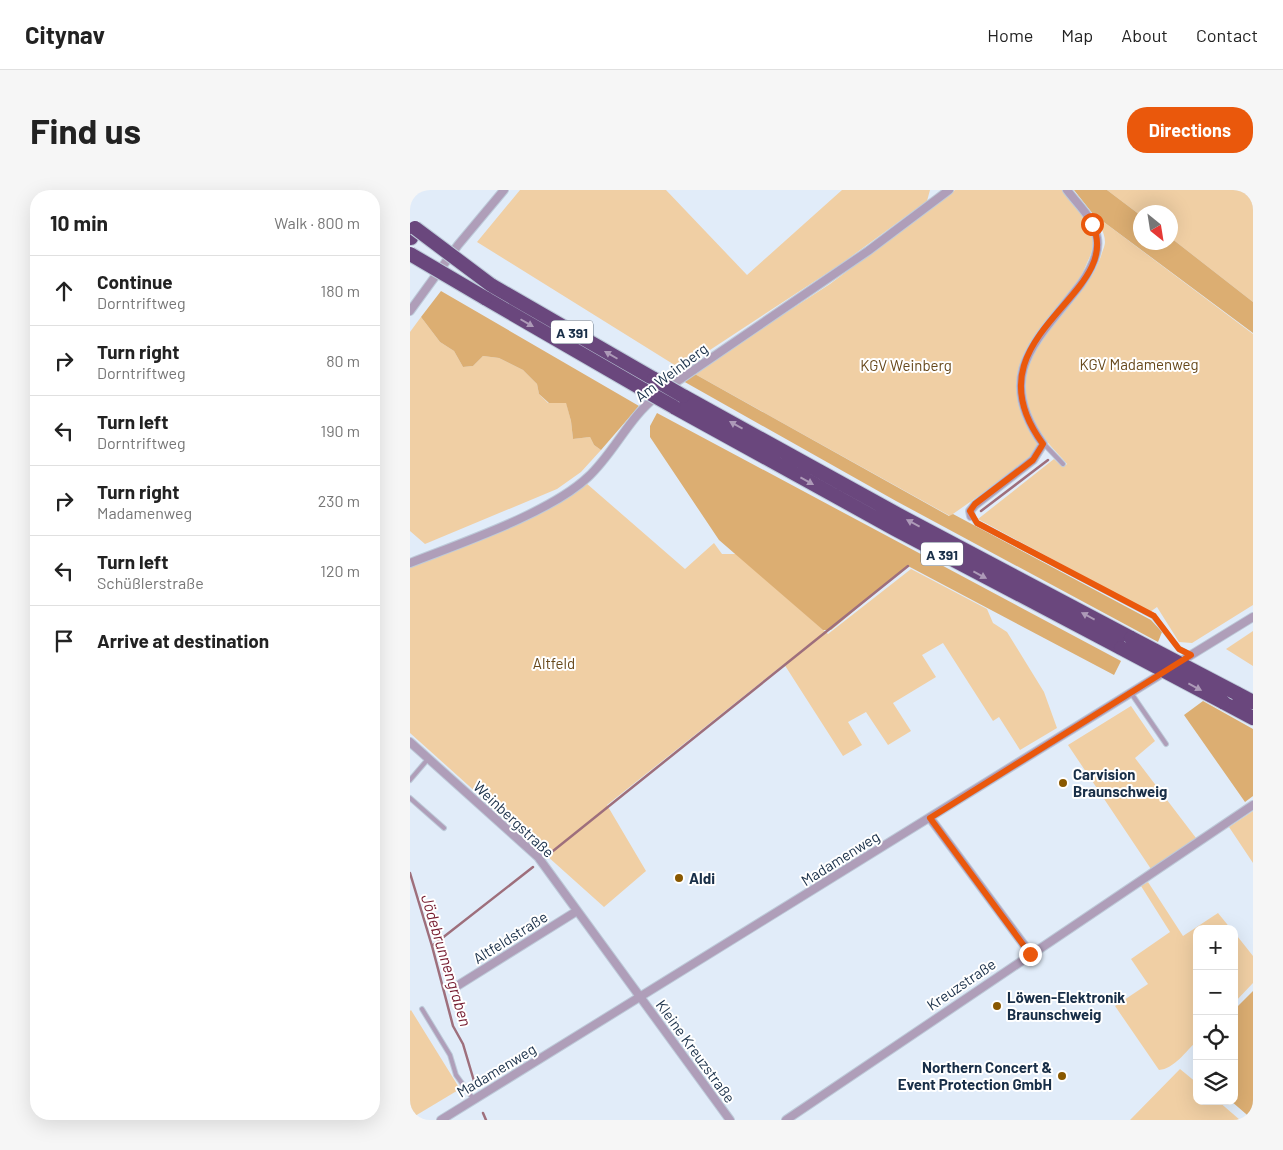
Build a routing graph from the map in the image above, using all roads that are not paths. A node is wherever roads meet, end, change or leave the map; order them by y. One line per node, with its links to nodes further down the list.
1 (504, 190): 8 (street)
2 (949, 190): 12 (street, Am Weinberg)
3 (1066, 190): 9 (street)
4 (412, 232): 16 (highway, A 391, one-way to 4, bridge)
5 (410, 254): 7 (highway, A 391, bridge)
6 (410, 265): 7 (highway, bridge)
7 (485, 298): 17 (highway, A 391, one-way to 17, bridge)
8 (410, 312)
9 (1043, 444): 10 (lane); 11 (street)
10 (1063, 464)
11 (971, 516): 14 (lane)
12 (410, 563)
13 (1253, 617): 14 (street, Madamenweg)
14 (1191, 655): 15 (street, Madamenweg)
15 (1131, 693): 19 (lane); 24 (street, Madamenweg)
16 (1253, 702)
17 (1253, 718)
18 (410, 742): 20 (street, Weinbergstraße)
19 (1166, 744)
20 (428, 759): 21 (lane); 26 (street, Weinbergstraße)
21 (410, 780)
22 (410, 798): 25 (lane)
23 (1253, 805): 27 (street, Kreuzstraße)
24 (930, 818): 27 (street); 29 (street, Madamenweg)
25 (444, 828)
26 (577, 911): 28 (street, Altfeldstraße); 29 (street, Weinbergstraße)
27 (1030, 954): 34 (street, Kreuzstraße)
28 (457, 986)
29 (641, 998): 31 (street, Madamenweg); 33 (street, Kleine Kreuzstraße)
30 (422, 1009): 31 (lane)
31 (474, 1100): 32 (street, Madamenweg)
32 (441, 1120)
33 (730, 1120)
34 (786, 1120)

